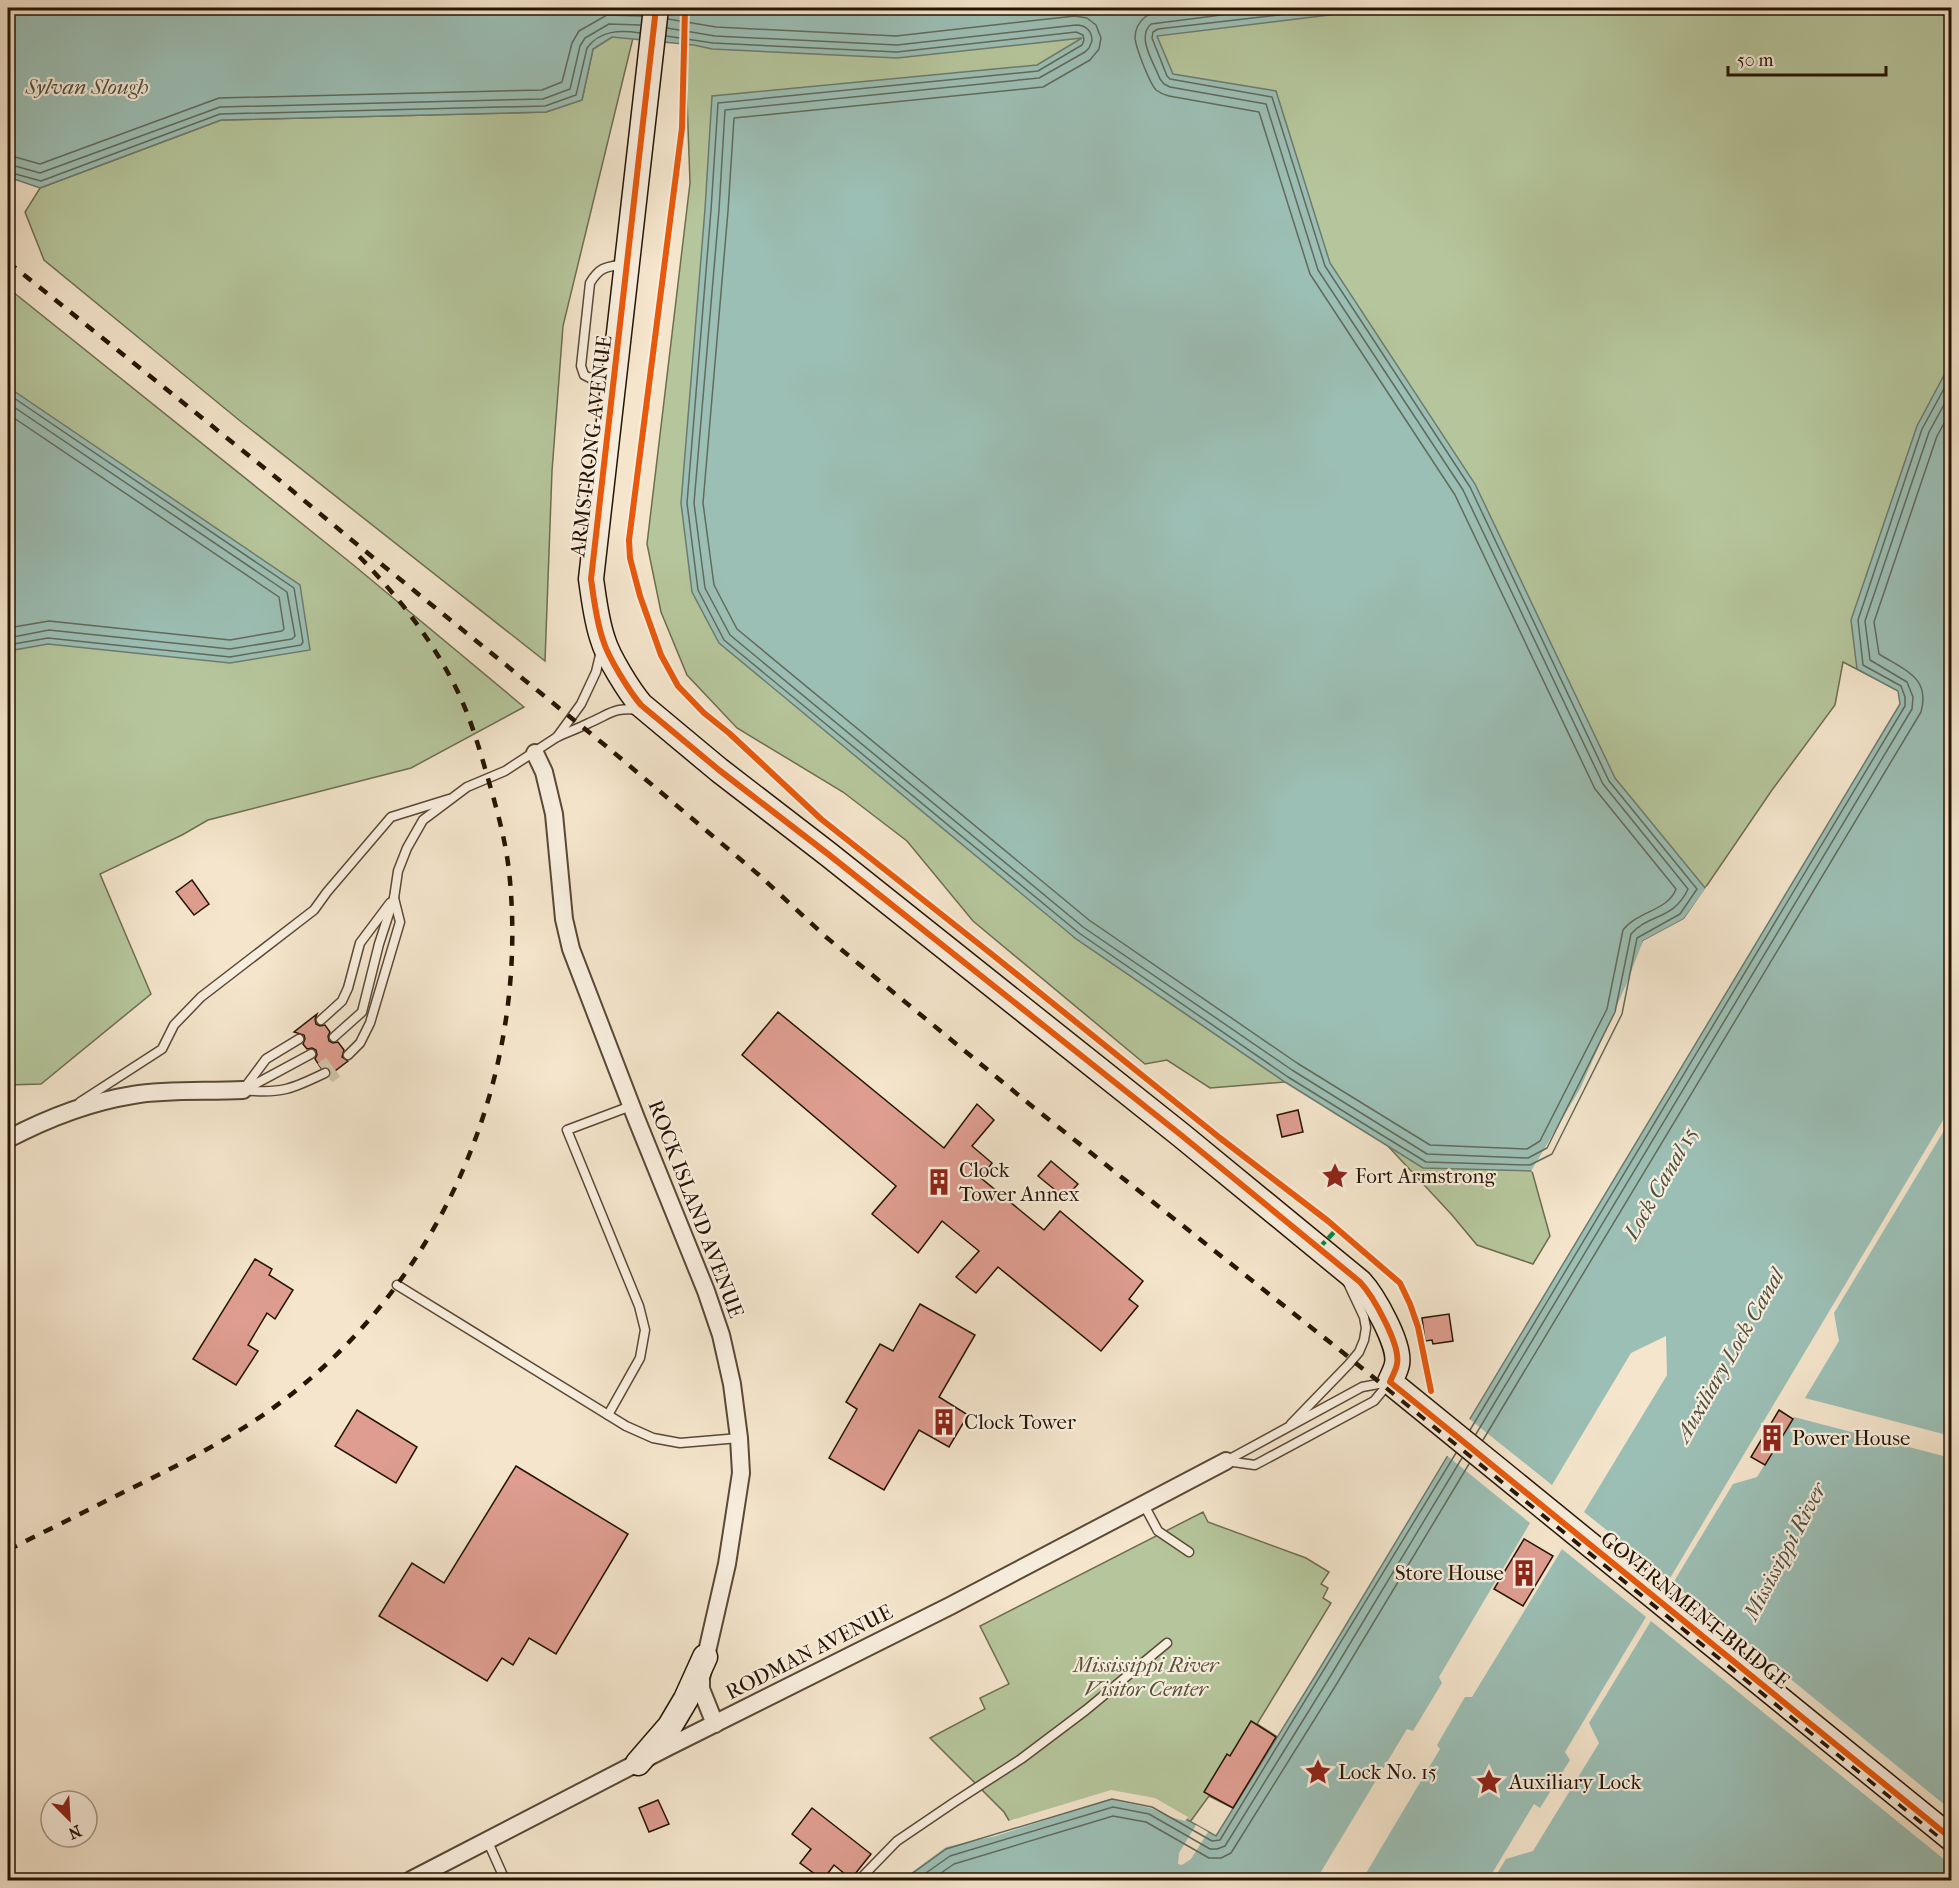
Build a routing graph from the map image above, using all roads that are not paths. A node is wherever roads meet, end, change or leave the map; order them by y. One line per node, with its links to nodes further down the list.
1 (656, 8): 2 (street, ARMSTRONG AVENUE)
2 (628, 264): 3 (street, ARMSTRONG AVENUE); 3 (lane)
3 (615, 382): 4 (street, ARMSTRONG AVENUE)
4 (603, 641): 5 (street, ARMSTRONG AVENUE); 6 (lane)
5 (649, 712): 6 (lane); 20 (street, ARMSTRONG AVENUE)
6 (557, 737): 7 (lane)
7 (535, 753): 8 (lane); 17 (street, ROCK ISLAND AVENUE)
8 (448, 799): 9 (lane); 18 (lane)
9 (394, 898): 10 (lane); 11 (lane); 14 (lane)
10 (321, 1020)
11 (334, 1037)
12 (299, 1039): 16 (lane)
13 (311, 1054): 16 (lane)
14 (348, 1055)
15 (325, 1073): 16 (lane)
16 (243, 1090): 18 (street)
17 (631, 1106): 23 (lane); 25 (street, ROCK ISLAND AVENUE)
18 (57, 1117): 19 (street)
19 (8, 1140)
20 (1338, 1263): 22 (street, ARMSTRONG AVENUE); 24 (lane, RODMAN AVENUE)
21 (397, 1285): 23 (lane)
22 (1390, 1382): 24 (lane, RODMAN AVENUE); 26 (lane); 33 (street, GOVERNMENT BRIDGE)
23 (608, 1415): 25 (lane)
24 (1291, 1424): 26 (lane, RODMAN AVENUE)
25 (739, 1438): 30 (street, ROCK ISLAND AVENUE)
26 (1226, 1461): 27 (street, RODMAN AVENUE)
27 (1144, 1505): 28 (lane); 31 (street, RODMAN AVENUE)
28 (1189, 1552)
29 (1167, 1642): 37 (lane)
30 (705, 1657): 31 (street, ROCK ISLAND AVENUE); 32 (street)
31 (715, 1725): 32 (street, RODMAN AVENUE)
32 (639, 1763): 34 (street, RODMAN AVENUE)
33 (1952, 1839)
34 (488, 1842): 35 (street, RODMAN AVENUE); 36 (lane)
35 (411, 1881)
36 (505, 1881)
37 (859, 1881)

